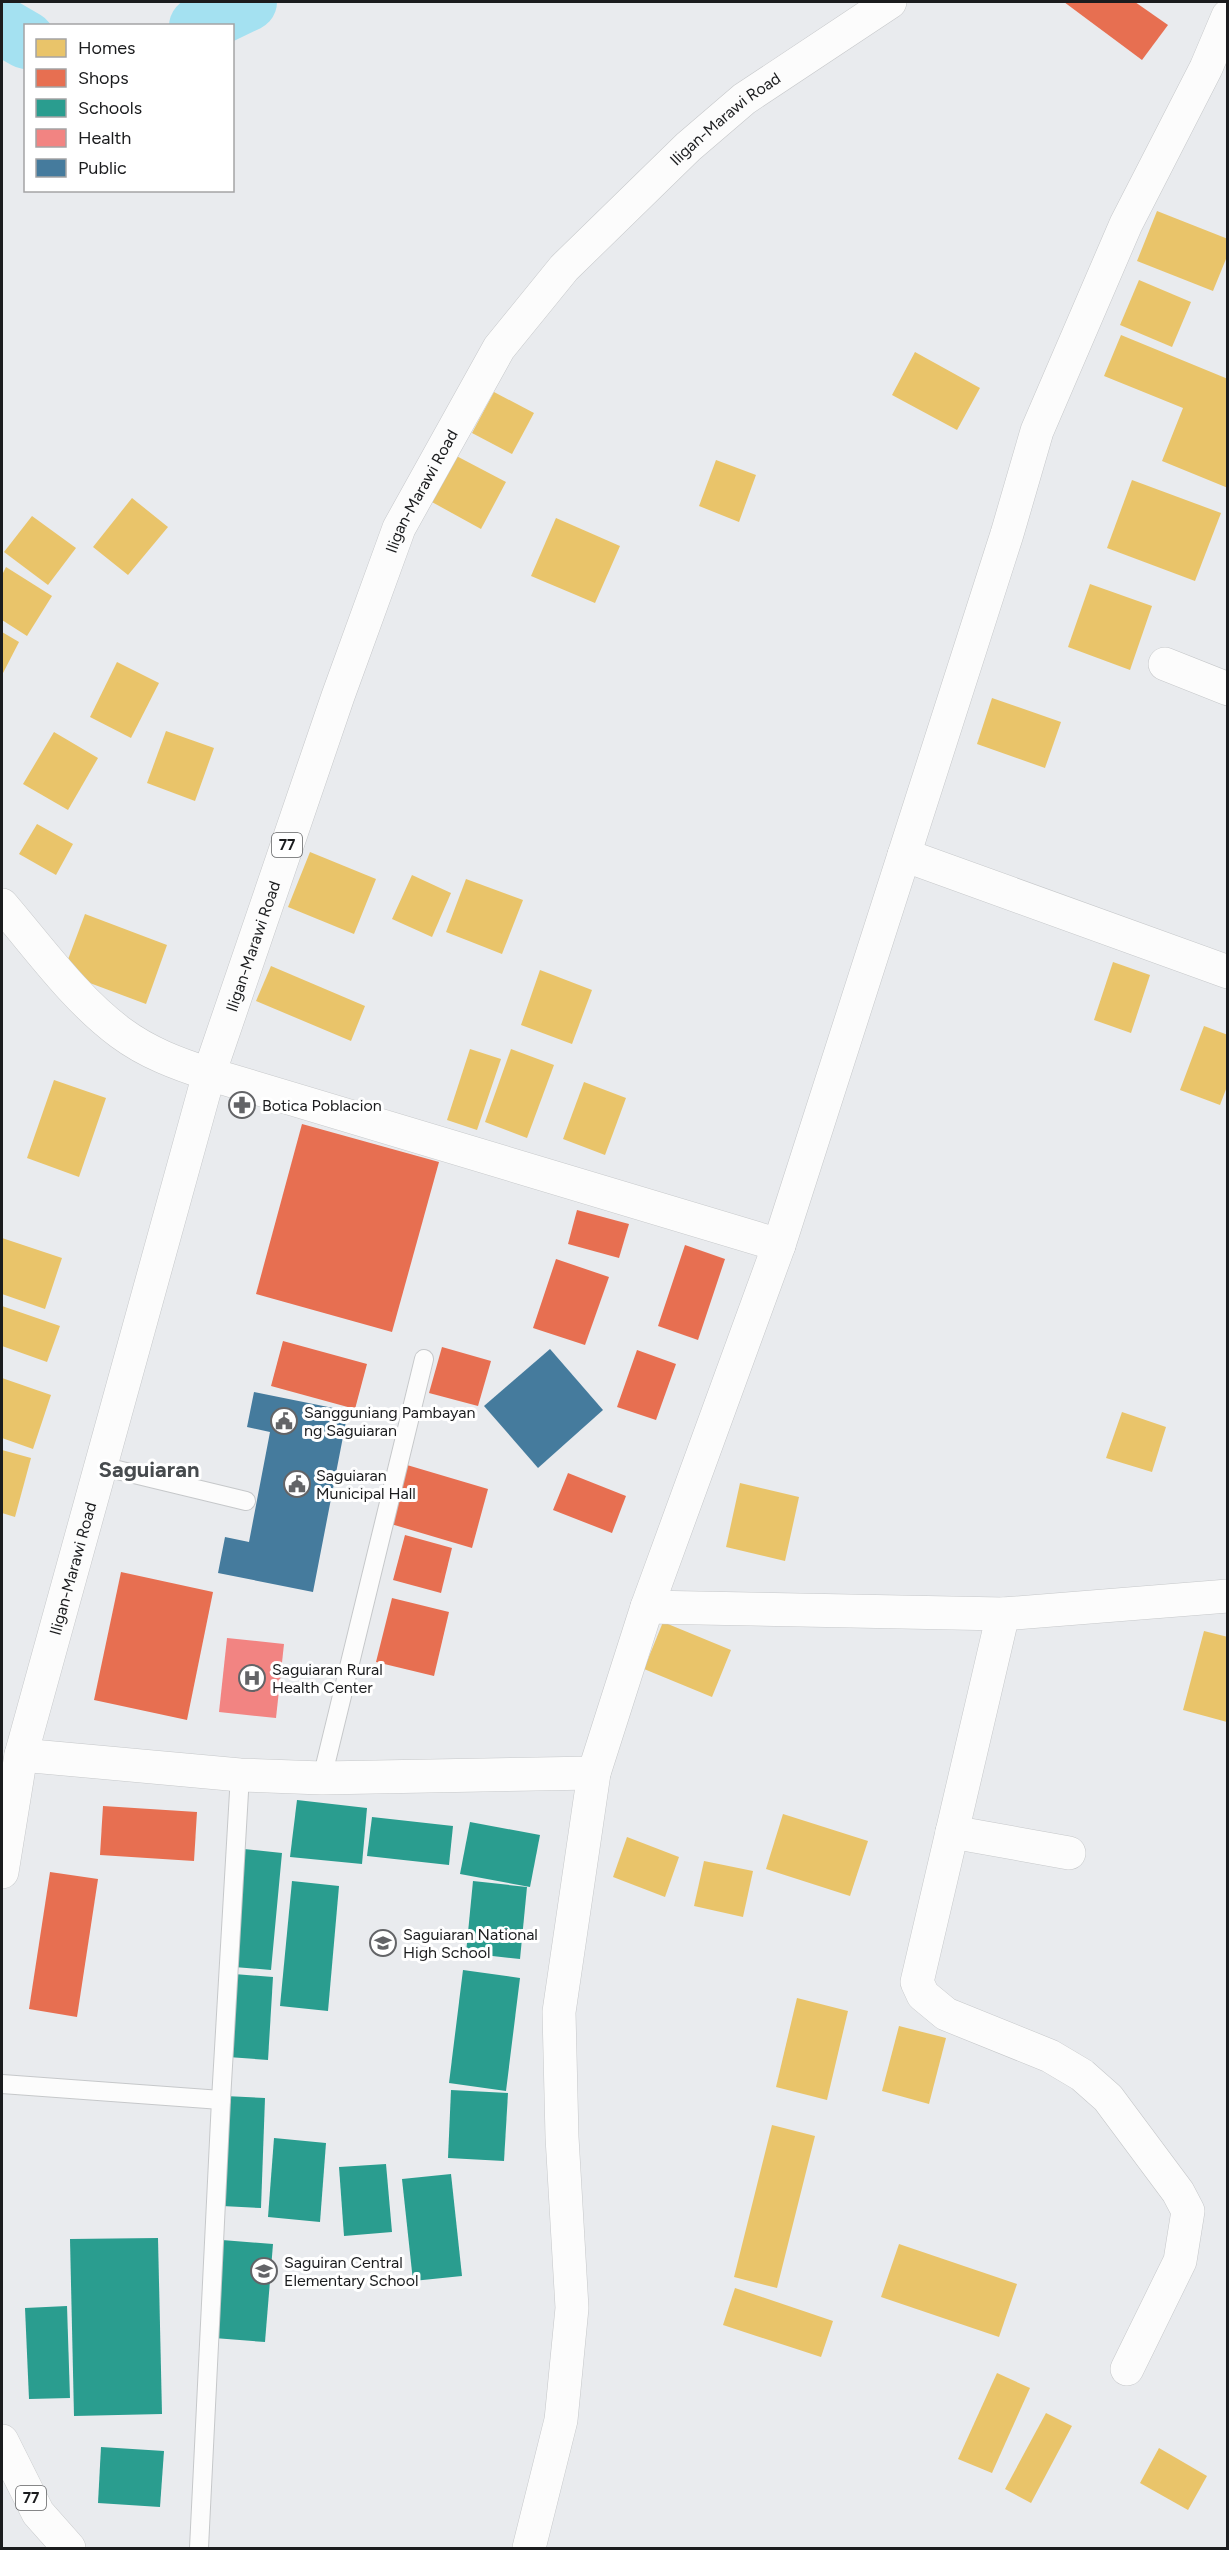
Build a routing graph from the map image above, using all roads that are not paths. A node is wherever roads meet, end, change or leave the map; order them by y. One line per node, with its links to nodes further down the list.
1 (890, 2): 8 (main road, Iligan-Marawi Road / 77)
2 (1227, 16): 5 (main road)
3 (1165, 664): 4 (main road)
4 (1227, 689)
5 (904, 855): 7 (main road); 9 (main road)
6 (2, 905): 8 (main road)
7 (1227, 972)
8 (209, 1074): 9 (main road); 11 (main road, Iligan-Marawi Road / 77)
9 (779, 1245): 14 (main road)
10 (424, 1359): 19 (lane)
11 (101, 1466): 12 (lane); 16 (main road, Iligan-Marawi Road / 77)
12 (246, 1502)
13 (1227, 1596): 15 (main road)
14 (646, 1607): 15 (main road); 17 (main road)
15 (1003, 1614): 20 (main road)
16 (21, 1755): 18 (main road); 22 (main road, Iligan-Marawi Road / 77)
17 (594, 1773): 19 (main road); 29 (main road)
18 (240, 1775): 19 (main road); 24 (lane)
19 (322, 1778)
20 (952, 1832): 21 (main road); 25 (main road)
21 (1068, 1853)
22 (2, 1872)
23 (2, 2084): 24 (lane)
24 (221, 2100): 28 (lane)
25 (1127, 2369)
26 (2, 2442): 27 (main road, 77)
27 (69, 2548)
28 (199, 2548)
29 (529, 2548)

